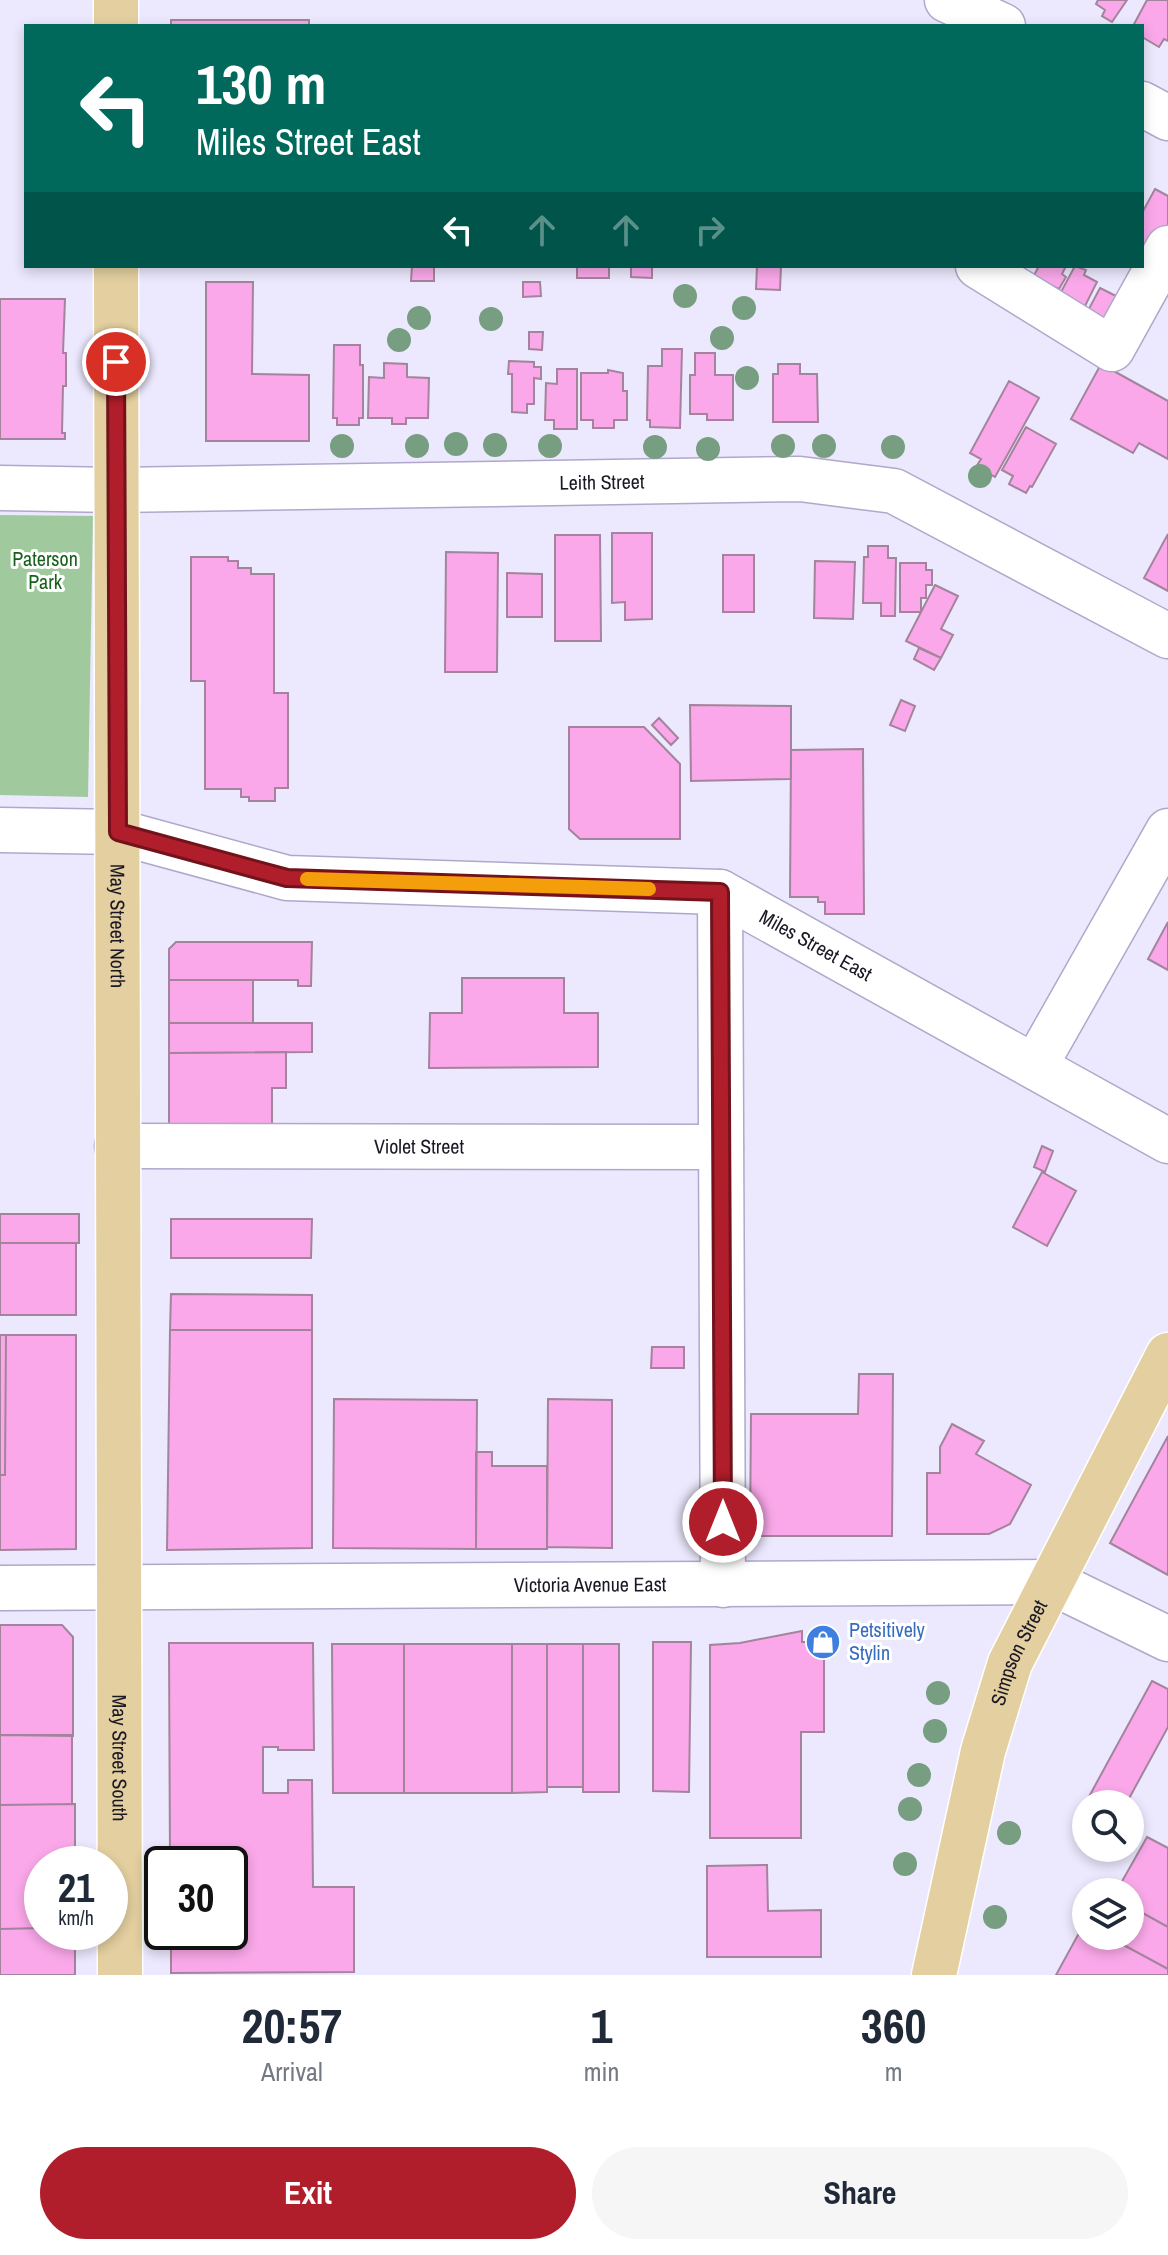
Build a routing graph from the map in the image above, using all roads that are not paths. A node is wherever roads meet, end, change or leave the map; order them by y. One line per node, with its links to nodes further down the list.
1 (116, 0): 4 (main road)
2 (947, 0): 3 (street)
3 (995, 18)
4 (116, 24)
5 (1144, 105): 6 (street)
6 (1168, 118)
7 (1168, 248): 9 (street)
8 (116, 268): 11 (main road, May Street North)
9 (981, 268)
10 (0, 488): 11 (street, Leith Street)
11 (116, 490): 12 (street, Leith Street); 15 (main road, May Street North)
12 (1168, 636)
13 (0, 830): 15 (street, Miles Street East)
14 (1168, 831): 17 (street)
15 (118, 832): 16 (street, Miles Street East); 19 (main road, May Street North)
16 (720, 892): 17 (street, Miles Street East); 20 (street)
17 (1035, 1066): 18 (street, Miles Street East)
18 (1168, 1141)
19 (117, 1146): 20 (street, Violet Street); 24 (main road, May Street North)
20 (721, 1147): 23 (street)
21 (1168, 1355): 22 (main road, Simpson Street)
22 (1051, 1582): 23 (street, Victoria Avenue East); 26 (street, Victoria Avenue East); 28 (main road, Simpson Street)
23 (723, 1585): 24 (street, Victoria Avenue East)
24 (118, 1587): 25 (street, Victoria Avenue East); 27 (main road, May Street South)
25 (0, 1588)
26 (1168, 1639)
27 (120, 1975)
28 (934, 1975)

